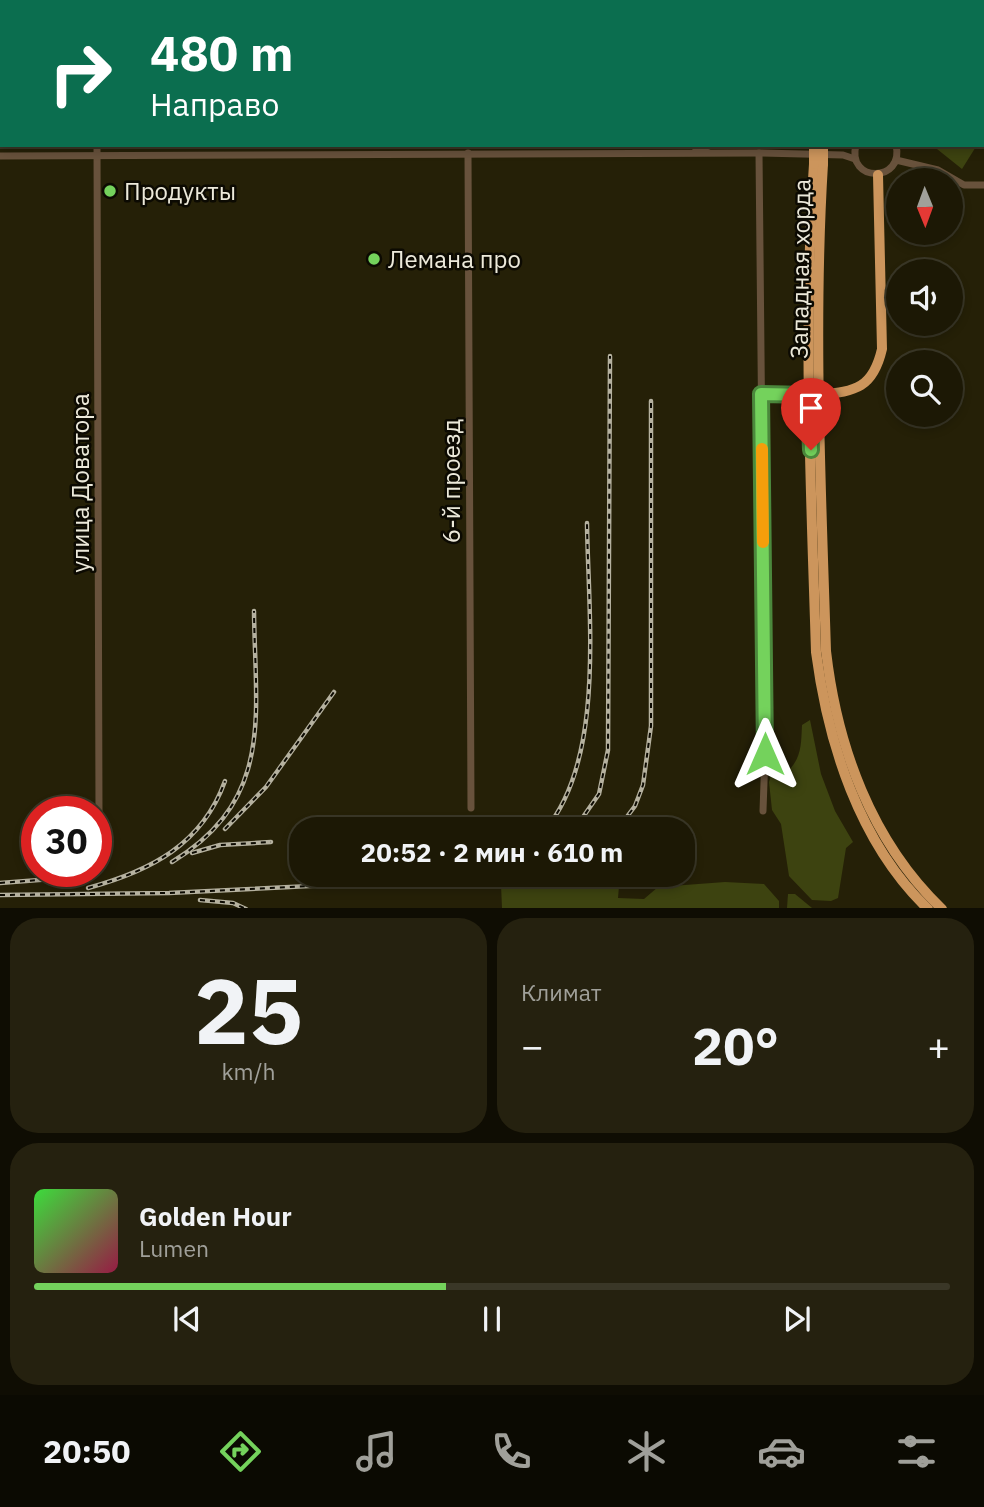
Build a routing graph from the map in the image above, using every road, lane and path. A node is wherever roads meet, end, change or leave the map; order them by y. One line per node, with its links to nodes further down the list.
1 (97, 147): 10 (street, улица Доватора)
2 (706, 147): 8 (street)
3 (815, 147): 14 (highway, Западная хорда, bridge)
4 (823, 147): 14 (highway, Западная хорда, bridge)
5 (856, 147): 12 (street)
6 (896, 147): 13 (street)
7 (468, 153): 8 (street); 10 (street); 20 (street, 6-й проезд)
8 (691, 153): 9 (street)
9 (759, 153): 12 (street); 17 (street)
10 (97, 155): 11 (street); 19 (street, улица Доватора)
11 (0, 156)
12 (855, 159): 15 (street)
13 (896, 160): 15 (street); 16 (street)
14 (819, 164): 18 (highway, Западная хорда)
15 (878, 175): 18 (highway)
16 (984, 185)
17 (761, 394): 18 (highway); 21 (street)
18 (815, 395): 22 (highway, Западная хорда); 23 (highway, Западная хорда)
19 (99, 796)
20 (471, 808)
21 (763, 811)
22 (928, 908)
23 (942, 908)

